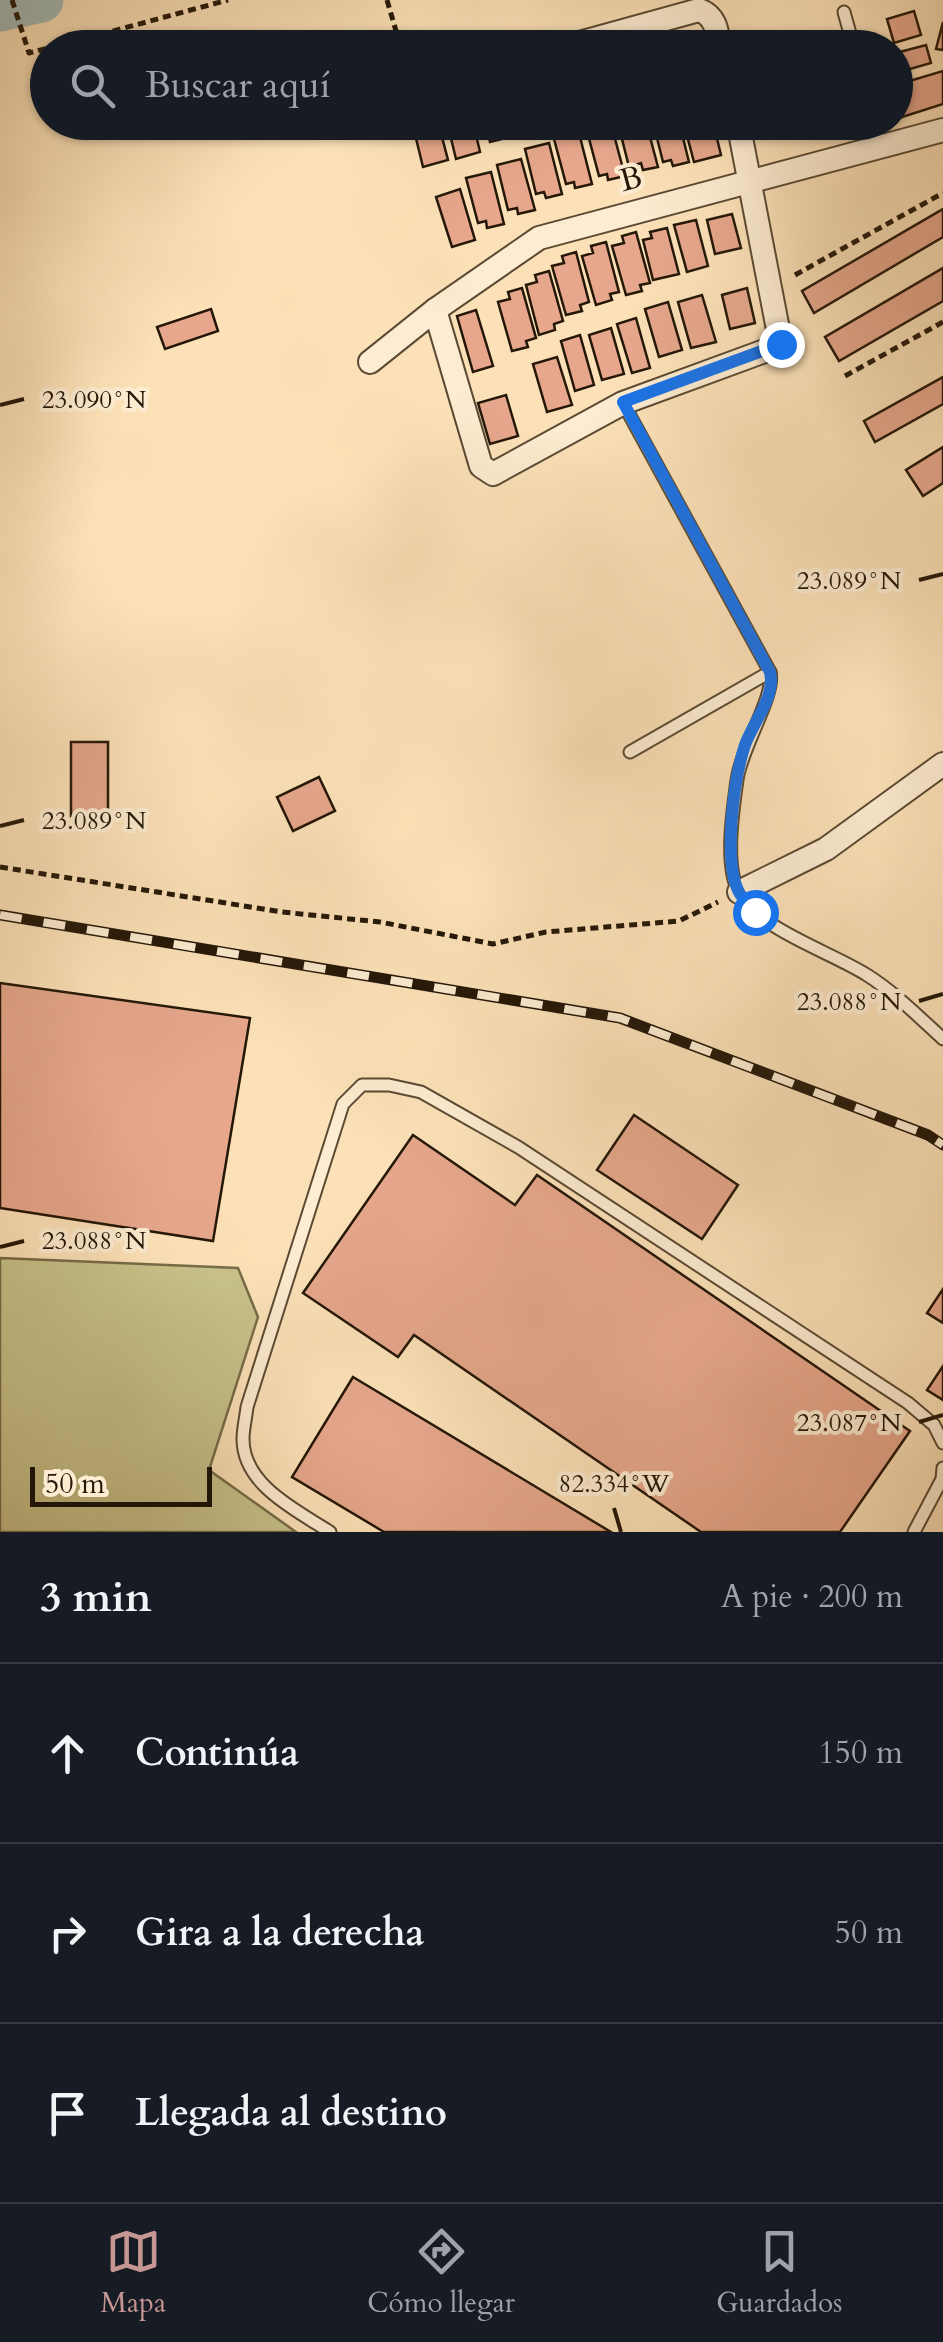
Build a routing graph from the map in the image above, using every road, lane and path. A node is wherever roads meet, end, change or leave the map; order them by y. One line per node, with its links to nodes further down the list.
1 (12, 0): 10 (path)
2 (228, 0): 5 (path)
3 (387, 0): 6 (path)
4 (844, 12): 9 (lane)
5 (116, 30)
6 (395, 30)
7 (626, 30): 8 (street)
8 (717, 30)
9 (849, 30)
10 (30, 53)
11 (943, 130): 12 (street, B)
12 (913, 138)
13 (742, 140): 17 (street)
14 (878, 140): 16 (lane)
15 (904, 140): 16 (street, B)
16 (880, 146): 17 (street, B)
17 (751, 181): 20 (street, B); 24 (street)
18 (943, 193): 19 (path)
19 (795, 275)
20 (435, 310): 22 (street, B); 24 (street)
21 (943, 322): 23 (path)
22 (370, 362)
23 (845, 376)
24 (623, 402): 25 (lane)
25 (770, 672): 26 (lane); 29 (lane)
26 (630, 752)
27 (943, 764): 29 (street)
28 (0, 867): 29 (path)
29 (738, 892): 30 (lane)
30 (943, 1039)
31 (943, 1444): 33 (lane)
32 (943, 1468): 34 (lane)
33 (330, 1532)
34 (914, 1532)

